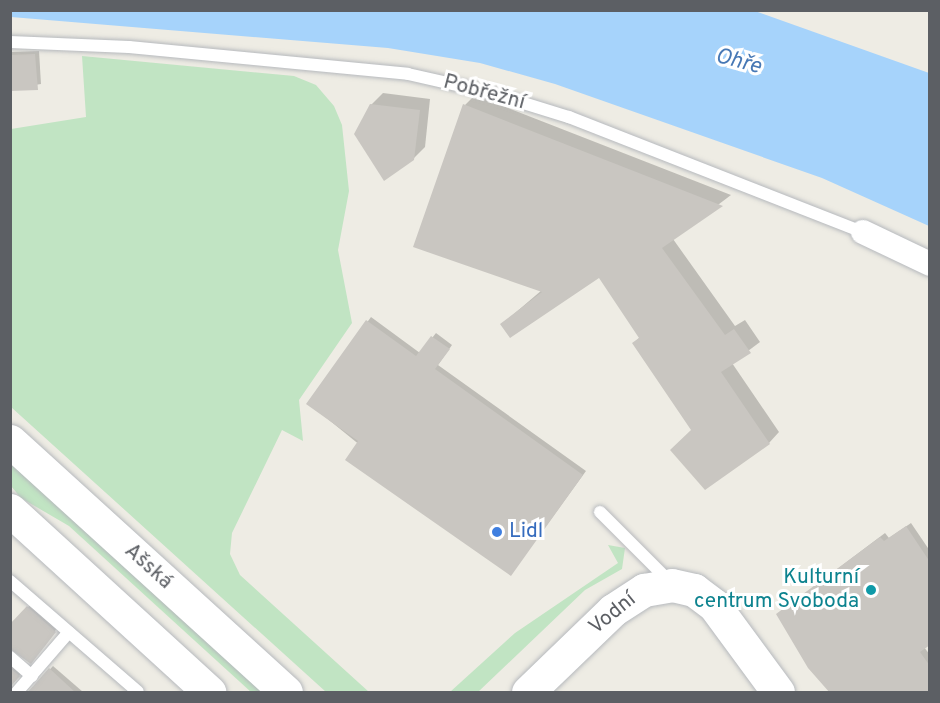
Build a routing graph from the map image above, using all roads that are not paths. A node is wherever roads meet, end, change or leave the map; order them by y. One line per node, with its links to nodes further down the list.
1 (10, 42): 2 (lane, Pobřežní)
2 (863, 232): 3 (street, Pobřežní)
3 (930, 264)
4 (10, 441): 15 (main road, Ašská)
5 (10, 510): 14 (main road)
6 (600, 512): 8 (lane)
7 (10, 581): 9 (lane)
8 (672, 585): 16 (main road, Vodní); 17 (main road, Vodní)
9 (69, 632): 11 (lane); 13 (lane)
10 (10, 657): 11 (lane)
11 (32, 675): 12 (lane)
12 (18, 693)
13 (138, 693)
14 (209, 693)
15 (286, 693)
16 (528, 693)
17 (778, 693)

